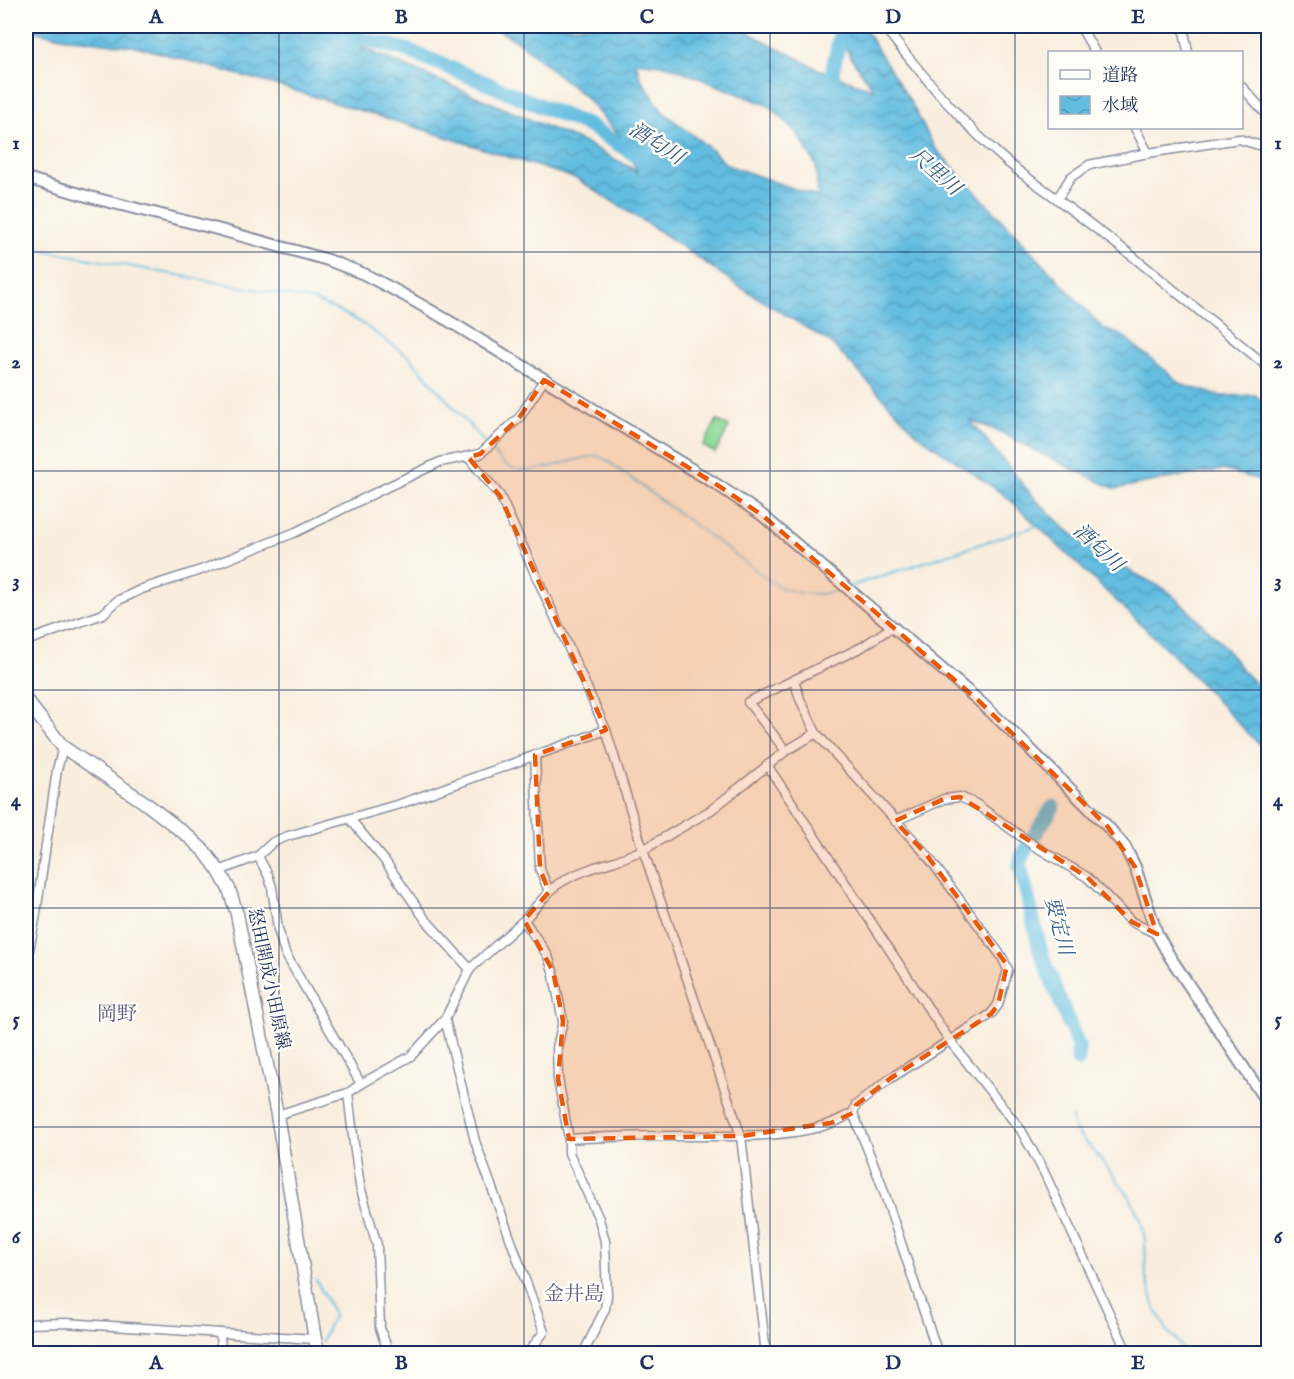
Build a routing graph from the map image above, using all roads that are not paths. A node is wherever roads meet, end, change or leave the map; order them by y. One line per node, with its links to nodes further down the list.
1 (883, 26): 12 (street)
2 (1080, 26): 4 (street)
3 (1183, 26): 5 (street)
4 (1094, 51)
5 (1188, 51)
6 (1243, 88): 7 (street)
7 (1269, 116)
8 (1137, 129): 10 (street)
9 (1269, 148): 10 (street)
10 (1149, 153): 12 (street)
11 (26, 178): 14 (street)
12 (1058, 199): 13 (street)
13 (1269, 368)
14 (544, 380): 15 (street); 16 (street)
15 (468, 457): 17 (street); 20 (street)
16 (892, 627): 18 (street); 35 (street)
17 (26, 641)
18 (794, 680): 21 (street); 23 (street)
19 (26, 700): 22 (main road, 怒田開成小田原線)
20 (606, 730): 24 (street); 28 (street)
21 (816, 733): 23 (street); 27 (street)
22 (63, 747): 30 (main road, 怒田開成小田原線); 33 (street)
23 (786, 751): 25 (street)
24 (535, 755): 26 (street); 31 (street)
25 (767, 765): 28 (street); 39 (street)
26 (350, 819): 29 (street); 37 (street)
27 (896, 821): 35 (street); 39 (street)
28 (643, 850): 31 (street); 45 (street)
29 (258, 856): 30 (street); 40 (street)
30 (219, 872): 44 (main road, 怒田開成小田原線)
31 (549, 892): 34 (street)
32 (26, 919): 33 (street)
33 (35, 920): 36 (street)
34 (524, 920): 37 (street); 46 (street)
35 (1157, 934): 42 (street)
36 (26, 965)
37 (470, 969): 38 (street)
38 (445, 1019): 40 (street); 52 (street)
39 (950, 1041): 43 (street); 56 (street)
40 (362, 1084): 41 (street)
41 (348, 1093): 44 (street); 51 (street)
42 (1269, 1104)
43 (853, 1113): 45 (street); 55 (street)
44 (277, 1115): 49 (main road, 怒田開成小田原線)
45 (741, 1136): 46 (street); 54 (street)
46 (569, 1139): 53 (street)
47 (26, 1324): 48 (street)
48 (220, 1333): 49 (street); 50 (street)
49 (316, 1345)
50 (221, 1353)
51 (389, 1353)
52 (527, 1353)
53 (583, 1353)
54 (766, 1353)
55 (938, 1353)
56 (1128, 1353)

